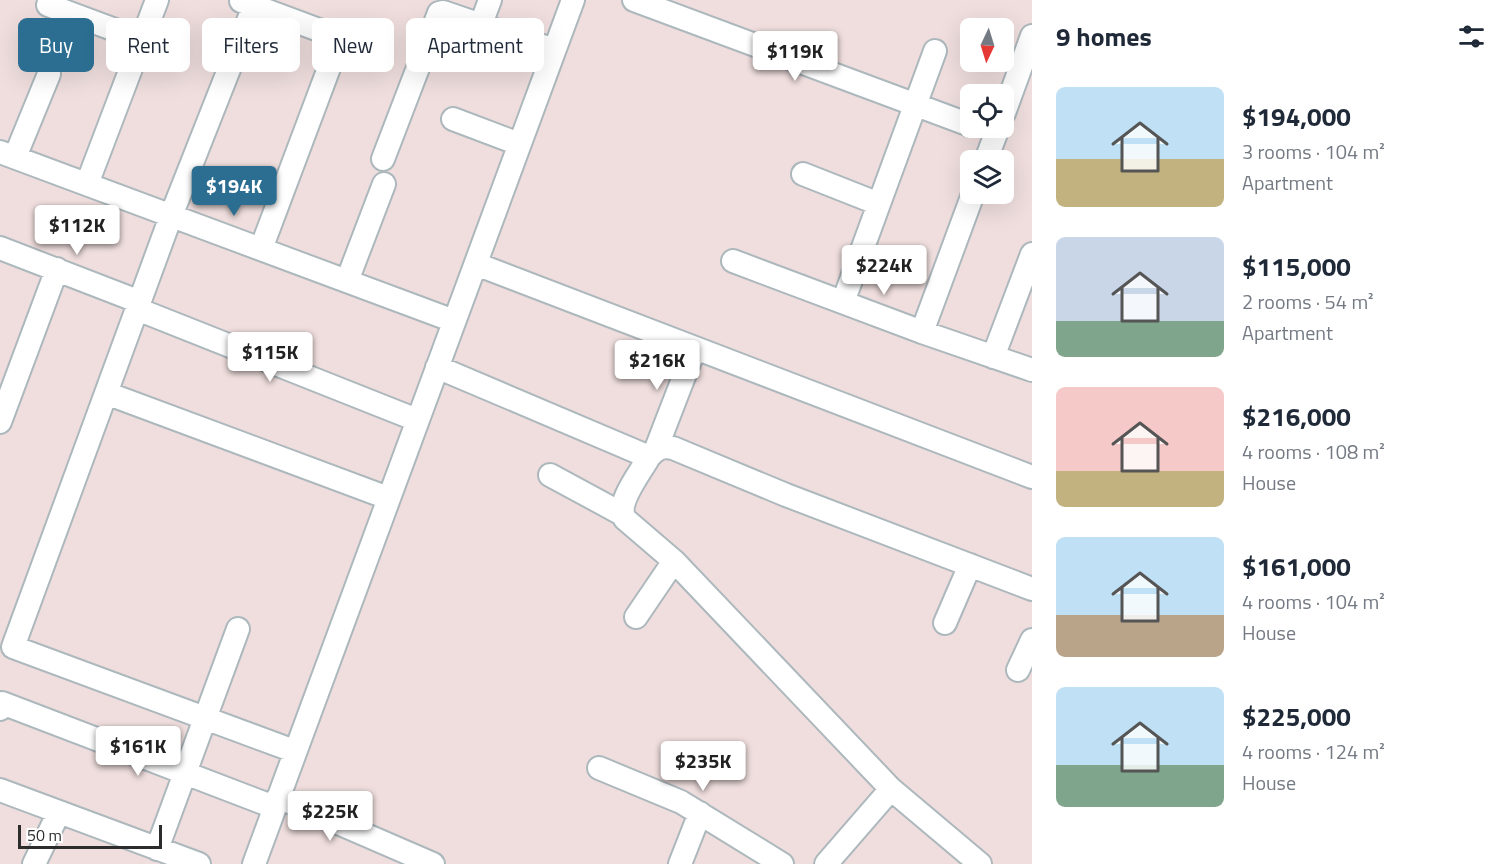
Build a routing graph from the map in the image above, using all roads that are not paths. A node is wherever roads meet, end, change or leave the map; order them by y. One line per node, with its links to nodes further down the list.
1 (157, 0): 8 (street)
2 (490, 0): 10 (street)
3 (573, 0): 14 (street)
4 (634, 0): 20 (street)
5 (247, 3): 31 (street); 33 (street)
6 (48, 5): 11 (street)
7 (440, 7): 9 (street); 25 (street)
8 (150, 18)
9 (462, 18)
10 (483, 18)
11 (106, 27)
12 (1032, 36): 18 (street)
13 (544, 46): 14 (street)
14 (555, 50): 23 (street)
15 (935, 51): 20 (street)
16 (130, 72): 27 (street)
17 (49, 74): 24 (street)
18 (1025, 77): 19 (street)
19 (1014, 96)
20 (916, 105): 22 (street); 29 (street)
21 (453, 119): 23 (street)
22 (960, 121)
23 (519, 144): 36 (street)
24 (7, 155): 27 (street)
25 (383, 159)
26 (802, 174): 29 (street)
27 (87, 184): 31 (street)
28 (384, 184): 38 (street)
29 (879, 204): 40 (street)
30 (969, 204): 43 (street)
31 (171, 216): 33 (street); 41 (street)
32 (0, 248): 37 (street)
33 (261, 249): 38 (street)
34 (1032, 254): 39 (street)
35 (732, 261): 40 (street)
36 (476, 264): 42 (street); 44 (street)
37 (57, 269): 41 (street); 50 (street)
38 (347, 281): 42 (street)
39 (1027, 283): 45 (street)
40 (843, 302): 43 (street)
41 (138, 305): 48 (street); 49 (street)
42 (454, 321): 46 (street)
43 (922, 332): 45 (street)
44 (695, 348): 51 (street); 53 (street)
45 (993, 357): 47 (street)
46 (437, 367): 49 (street); 51 (street)
47 (1032, 370)
48 (106, 393): 54 (street); 63 (street)
49 (417, 420): 54 (street)
50 (0, 422)
51 (653, 453): 55 (street); 57 (street)
52 (550, 475): 55 (street)
53 (1032, 477)
54 (388, 498): 67 (street)
55 (622, 514): 56 (street)
56 (674, 561): 59 (street); 70 (street)
57 (970, 565): 58 (street); 60 (street)
58 (1032, 589)
59 (636, 617)
60 (945, 623)
61 (238, 629): 66 (street)
62 (1032, 640): 64 (street)
63 (7, 644): 66 (street)
64 (1018, 670)
65 (1, 705): 69 (street)
66 (205, 717): 67 (street); 69 (street)
67 (294, 751): 72 (street)
68 (599, 768): 74 (street)
69 (185, 773): 72 (street); 75 (street)
70 (891, 789): 82 (street); 83 (street)
71 (0, 790): 73 (street)
72 (276, 802): 78 (street); 79 (street)
73 (59, 812): 75 (street); 76 (street)
74 (700, 813): 80 (street); 81 (street)
75 (157, 849): 77 (street)
76 (34, 864)
77 (199, 864)
78 (254, 864)
79 (433, 864)
80 (680, 864)
81 (782, 864)
82 (826, 864)
83 (980, 864)

